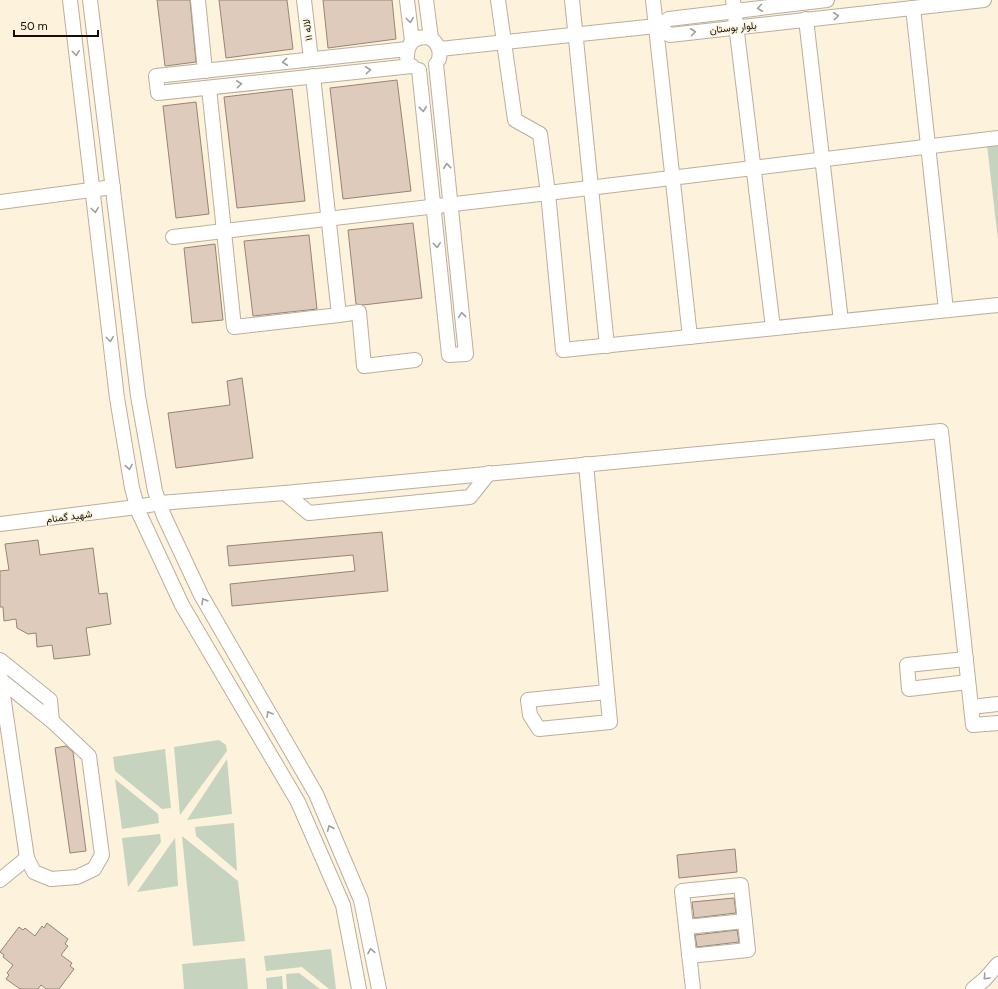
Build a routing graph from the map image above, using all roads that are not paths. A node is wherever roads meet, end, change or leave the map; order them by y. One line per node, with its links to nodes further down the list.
1 (70, 0): 36 (street, one-way to 36)
2 (90, 0): 34 (street)
3 (198, 0): 26 (street)
4 (304, 0): 23 (street, لاله ۱۱)
5 (407, 0): 21 (street, one-way to 21)
6 (426, 0): 19 (street)
7 (498, 0): 20 (street)
8 (572, 0): 18 (street)
9 (653, 0): 16 (street)
10 (827, 0): 12 (street, بلوار بوستان)
11 (984, 0): 14 (street, بلوار بوستان)
12 (803, 1): 13 (street, بلوار بوستان, one-way to 13)
13 (734, 6): 16 (street, بلوار بوستان); 17 (street)
14 (913, 8): 15 (street, بلوار بوستان, one-way to 14); 30 (street)
15 (806, 19): 17 (street, بلوار بوستان); 31 (street)
16 (656, 26): 17 (street, بلوار بوستان, one-way to 17); 18 (street); 33 (street)
17 (736, 27): 32 (street)
18 (575, 34): 20 (street); 35 (street)
19 (431, 38): 21 (street); 22 (street)
20 (503, 42): 22 (street); 37 (street)
21 (410, 45): 23 (street); 25 (street)
22 (440, 49): 24 (street)
23 (311, 60): 26 (street, one-way to 26)
24 (436, 64): 25 (street); 39 (street, one-way to 24)
25 (416, 68): 27 (street, one-way to 25); 40 (street, one-way to 40)
26 (206, 71): 28 (street)
27 (313, 76): 28 (street, one-way to 27); 41 (street)
28 (209, 88): 42 (street)
29 (998, 138): 30 (street)
30 (928, 146): 31 (street); 45 (street)
31 (822, 159): 32 (street); 47 (street)
32 (754, 168): 33 (street); 48 (street)
33 (674, 178): 35 (street); 49 (street)
34 (113, 187): 36 (street); 55 (street)
35 (591, 188): 37 (street); 50 (street)
36 (92, 190): 38 (street); 56 (street, one-way to 56)
37 (548, 193): 39 (street); 50 (street)
38 (0, 202)
39 (450, 204): 40 (street); 40 (street, one-way to 39)
40 (434, 206): 41 (street)
41 (329, 219): 42 (street); 46 (street)
42 (225, 231): 43 (street); 46 (street)
43 (173, 237)
44 (998, 305): 45 (street)
45 (946, 310): 47 (street)
46 (339, 315): 51 (street)
47 (841, 321): 48 (street)
48 (773, 328): 49 (street)
49 (690, 337): 50 (street)
50 (607, 346)
51 (415, 360)
52 (586, 464): 53 (street, شهید گمنام); 58 (street, شهید گمنام); 62 (street)
53 (489, 473): 54 (street, شهید گمنام); 54 (street)
54 (285, 493): 55 (street, شهید گمنام)
55 (160, 503): 56 (street, شهید گمنام); 74 (street, one-way to 55)
56 (137, 507): 57 (street, شهید گمنام); 73 (street)
57 (0, 524)
58 (966, 659): 61 (street); 61 (street)
59 (0, 660): 65 (street)
60 (1, 678): 65 (street); 67 (street)
61 (968, 682): 64 (street)
62 (607, 692): 62 (street)
63 (998, 704): 64 (street)
64 (971, 707): 66 (street)
65 (52, 721): 67 (street)
66 (998, 723)
67 (27, 858): 68 (street)
68 (0, 880)
69 (745, 921): 70 (street); 70 (street); 71 (street)
70 (686, 927): 71 (street)
71 (689, 956): 75 (street)
72 (998, 964): 76 (street, one-way to 76)
73 (359, 989)
74 (379, 989)
75 (693, 989)
76 (973, 989)

